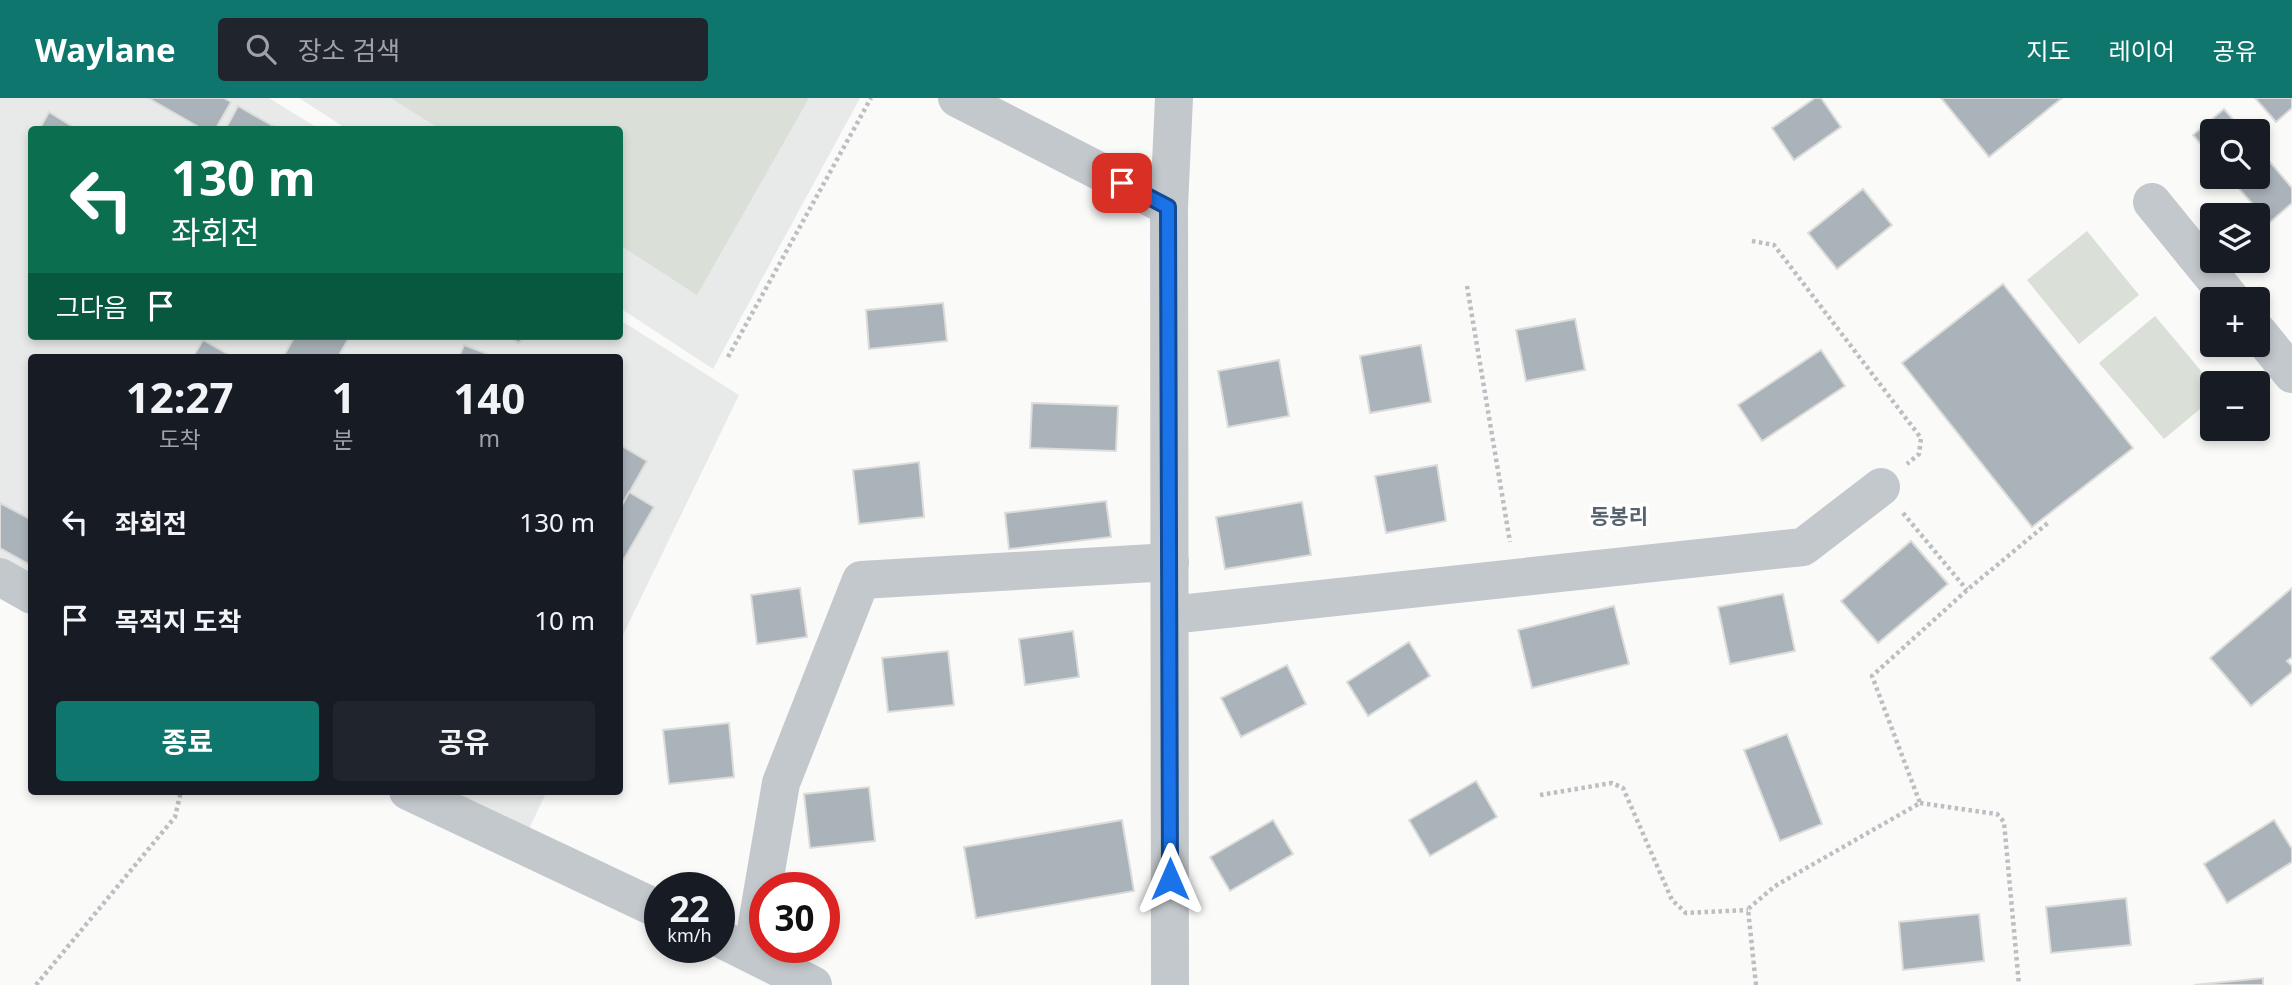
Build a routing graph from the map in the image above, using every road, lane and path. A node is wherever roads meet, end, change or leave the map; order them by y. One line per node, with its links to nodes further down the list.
1 (871, 98): 10 (path)
2 (957, 98): 5 (street)
3 (1174, 98): 5 (street)
4 (2152, 202): 8 (street)
5 (1168, 207): 14 (street)
6 (1752, 241): 12 (path)
7 (1467, 286): 16 (path)
8 (2221, 287)
9 (2270, 347): 11 (street)
10 (728, 357)
11 (2292, 374)
12 (1881, 487): 16 (street); 17 (path)
13 (2049, 522): 17 (path)
14 (1170, 562): 19 (street); 26 (street)
15 (0, 577): 18 (street)
16 (1516, 577): 19 (street)
17 (1967, 590): 23 (path)
18 (28, 593)
19 (1170, 615): 29 (street)
20 (180, 795): 27 (path)
21 (416, 795): 24 (street)
22 (1539, 795): 25 (path)
23 (1920, 803): 25 (path); 31 (path)
24 (644, 902)
25 (1748, 910): 30 (path)
26 (736, 946): 28 (street)
27 (36, 985)
28 (813, 985)
29 (1170, 985)
30 (1756, 985)
31 (2019, 985)

